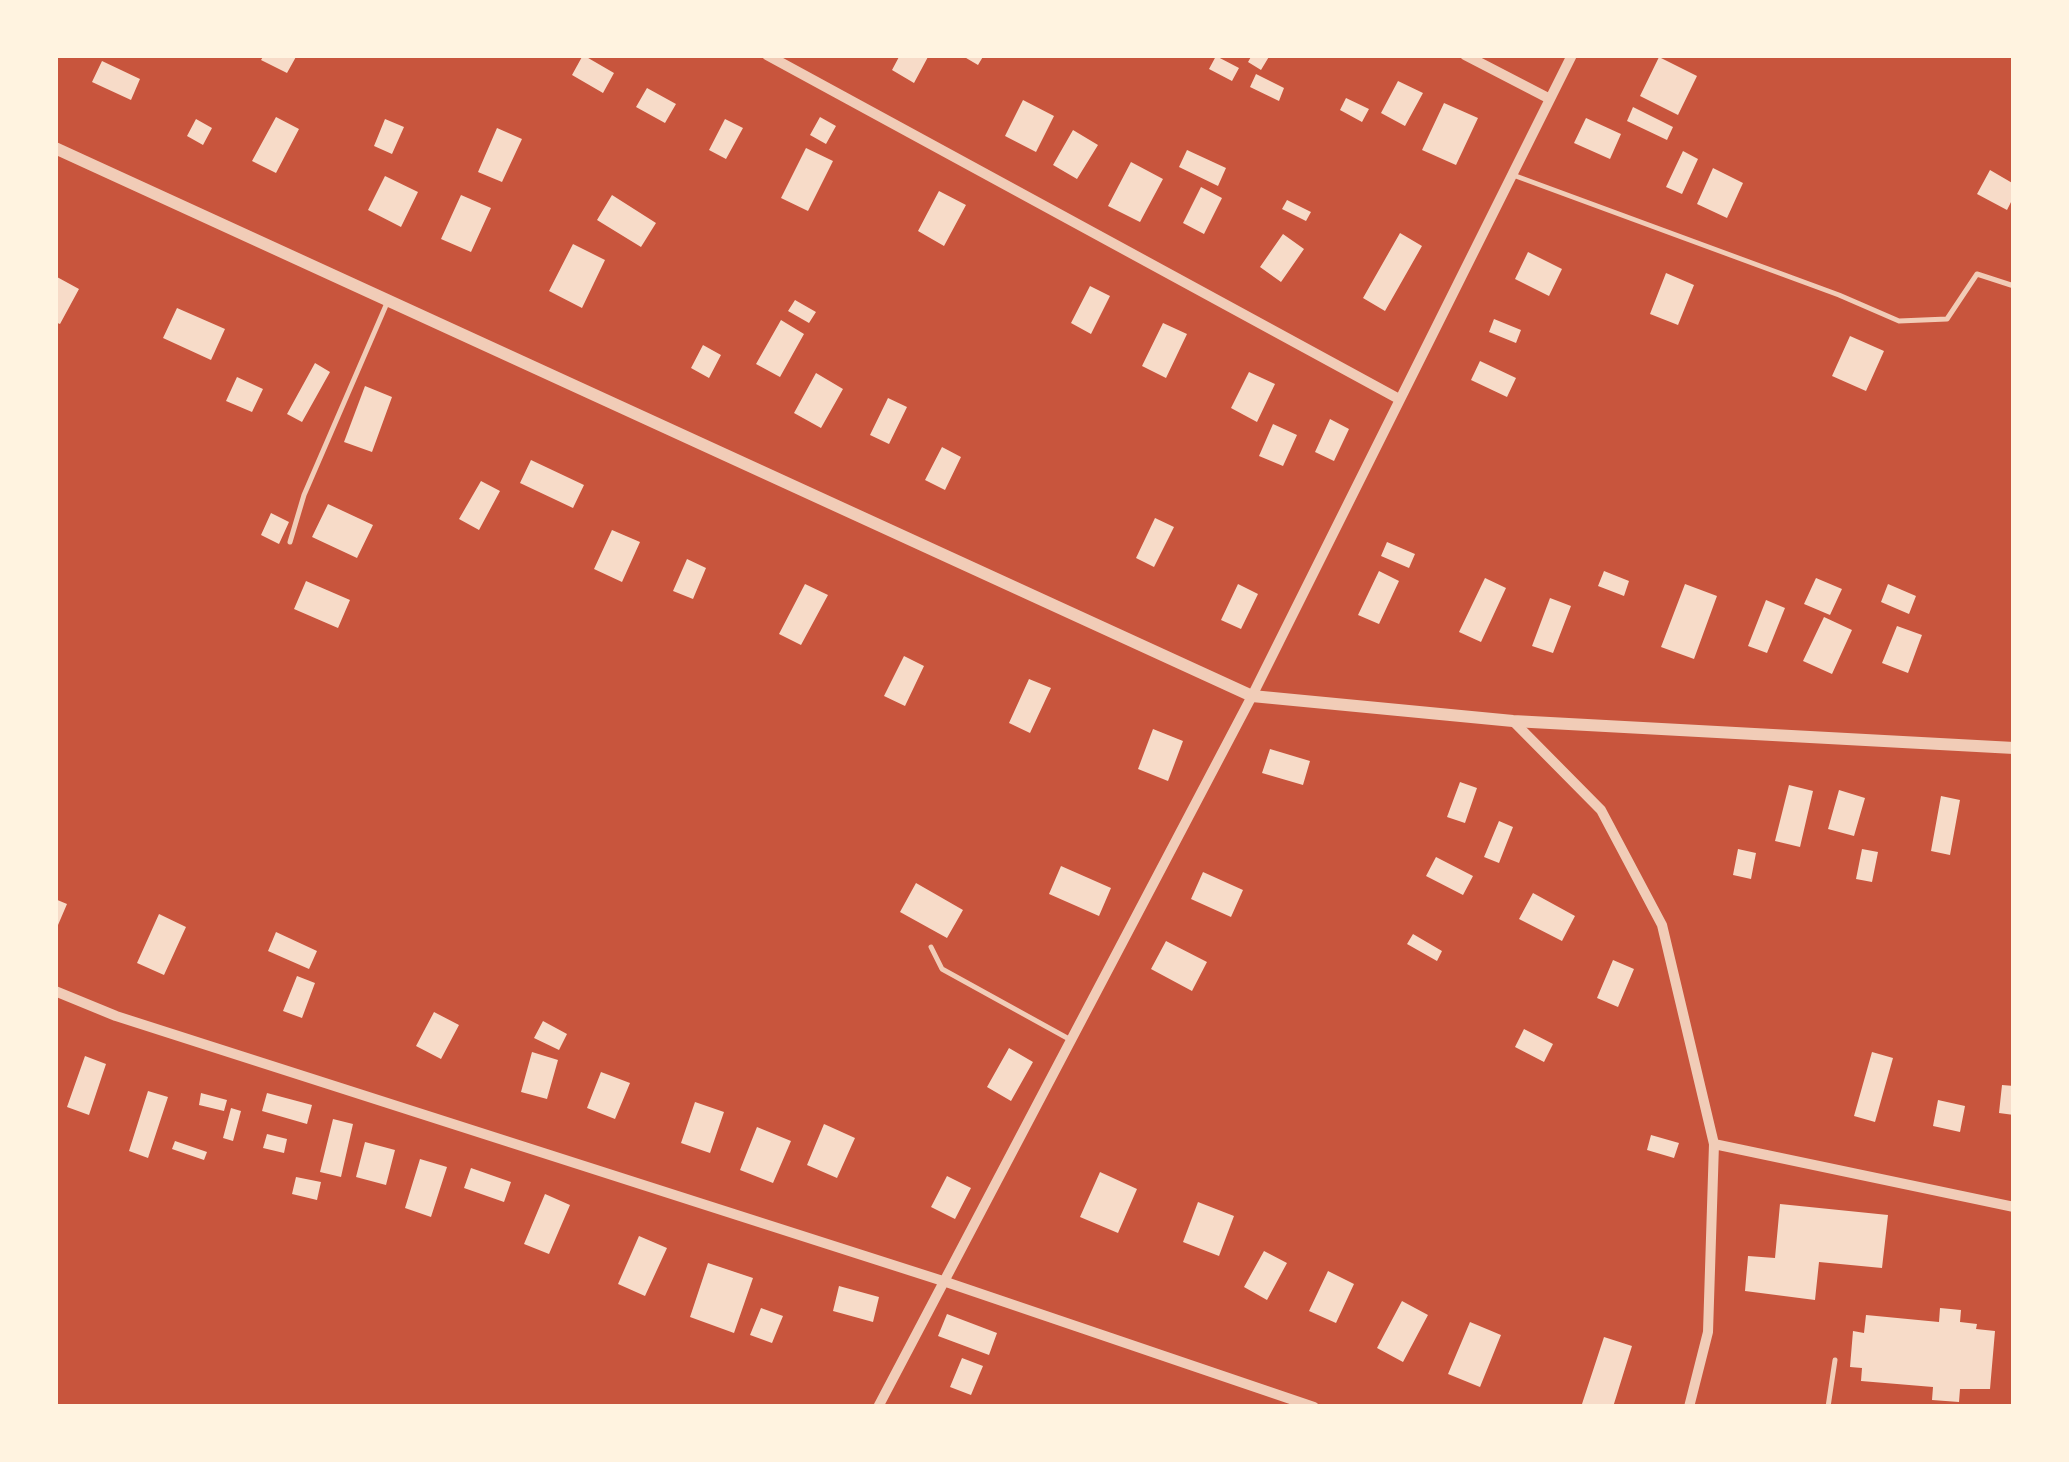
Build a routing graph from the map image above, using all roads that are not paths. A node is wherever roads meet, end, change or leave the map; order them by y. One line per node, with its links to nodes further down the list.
1 (767, 55): 9 (street)
2 (1466, 55): 4 (street)
3 (1572, 55): 4 (street)
4 (1550, 99): 6 (street)
5 (55, 148): 8 (street)
6 (1512, 175): 7 (lane); 9 (street)
7 (2014, 286)
8 (388, 301): 10 (lane); 11 (street)
9 (1399, 399): 11 (street)
10 (290, 542)
11 (1252, 696): 12 (street); 16 (street)
12 (1513, 721): 13 (street); 17 (street)
13 (2014, 748)
14 (932, 947): 16 (lane)
15 (55, 991): 19 (street)
16 (1072, 1040): 19 (street)
17 (1714, 1144): 18 (street); 23 (street)
18 (2014, 1208)
19 (946, 1282): 21 (street); 22 (street)
20 (1835, 1360): 24 (lane)
21 (878, 1407)
22 (1314, 1407)
23 (1689, 1407)
24 (1828, 1407)

